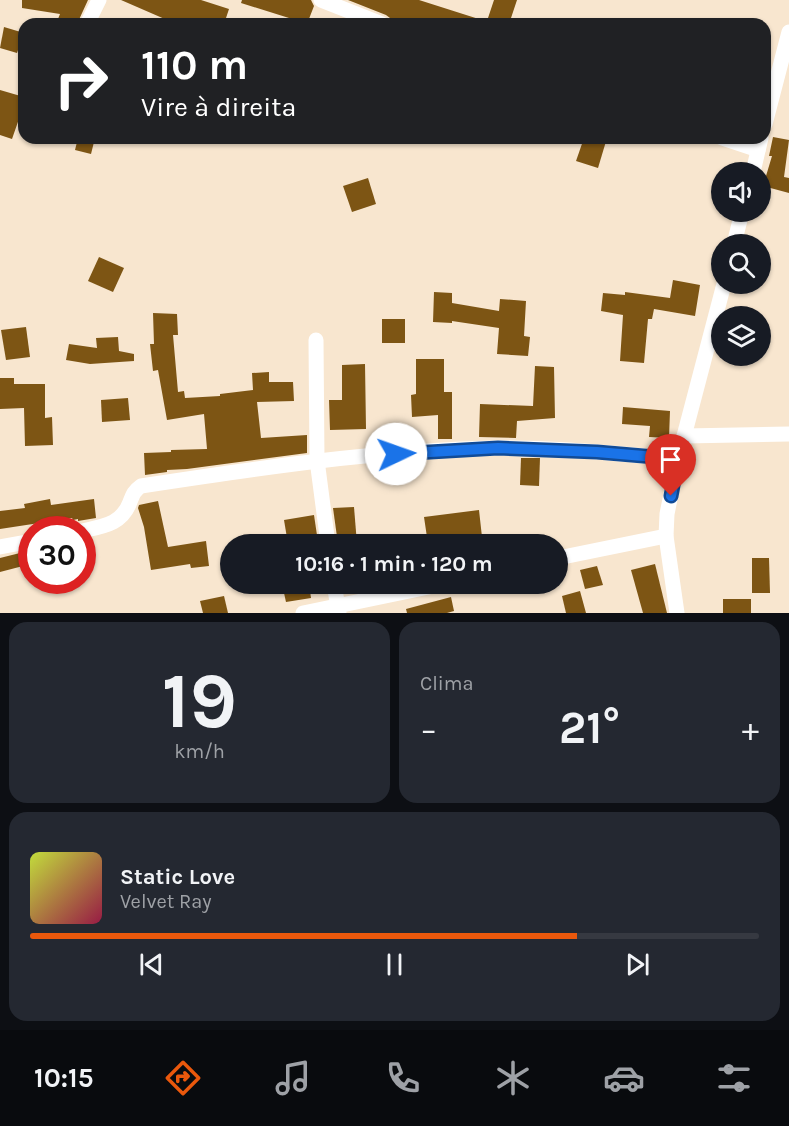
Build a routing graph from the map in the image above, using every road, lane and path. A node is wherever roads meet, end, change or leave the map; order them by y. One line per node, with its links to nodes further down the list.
1 (99, 0): 3 (street)
2 (321, 0): 4 (street)
3 (90, 18)
4 (367, 18)
5 (789, 32): 6 (street)
6 (771, 101)
7 (760, 144): 8 (street)
8 (756, 162)
9 (721, 294): 12 (street)
10 (316, 340): 14 (street)
11 (789, 434): 12 (street)
12 (684, 436): 13 (street)
13 (678, 459): 14 (street); 17 (street)
14 (317, 460): 15 (street); 16 (street)
15 (96, 527)
16 (327, 534)
17 (666, 536): 20 (street); 25 (street)
18 (18, 544): 19 (street)
19 (0, 547)
20 (568, 556)
21 (336, 594): 23 (street)
22 (402, 594): 23 (street)
23 (338, 610): 24 (street)
24 (303, 613)
25 (677, 613)

